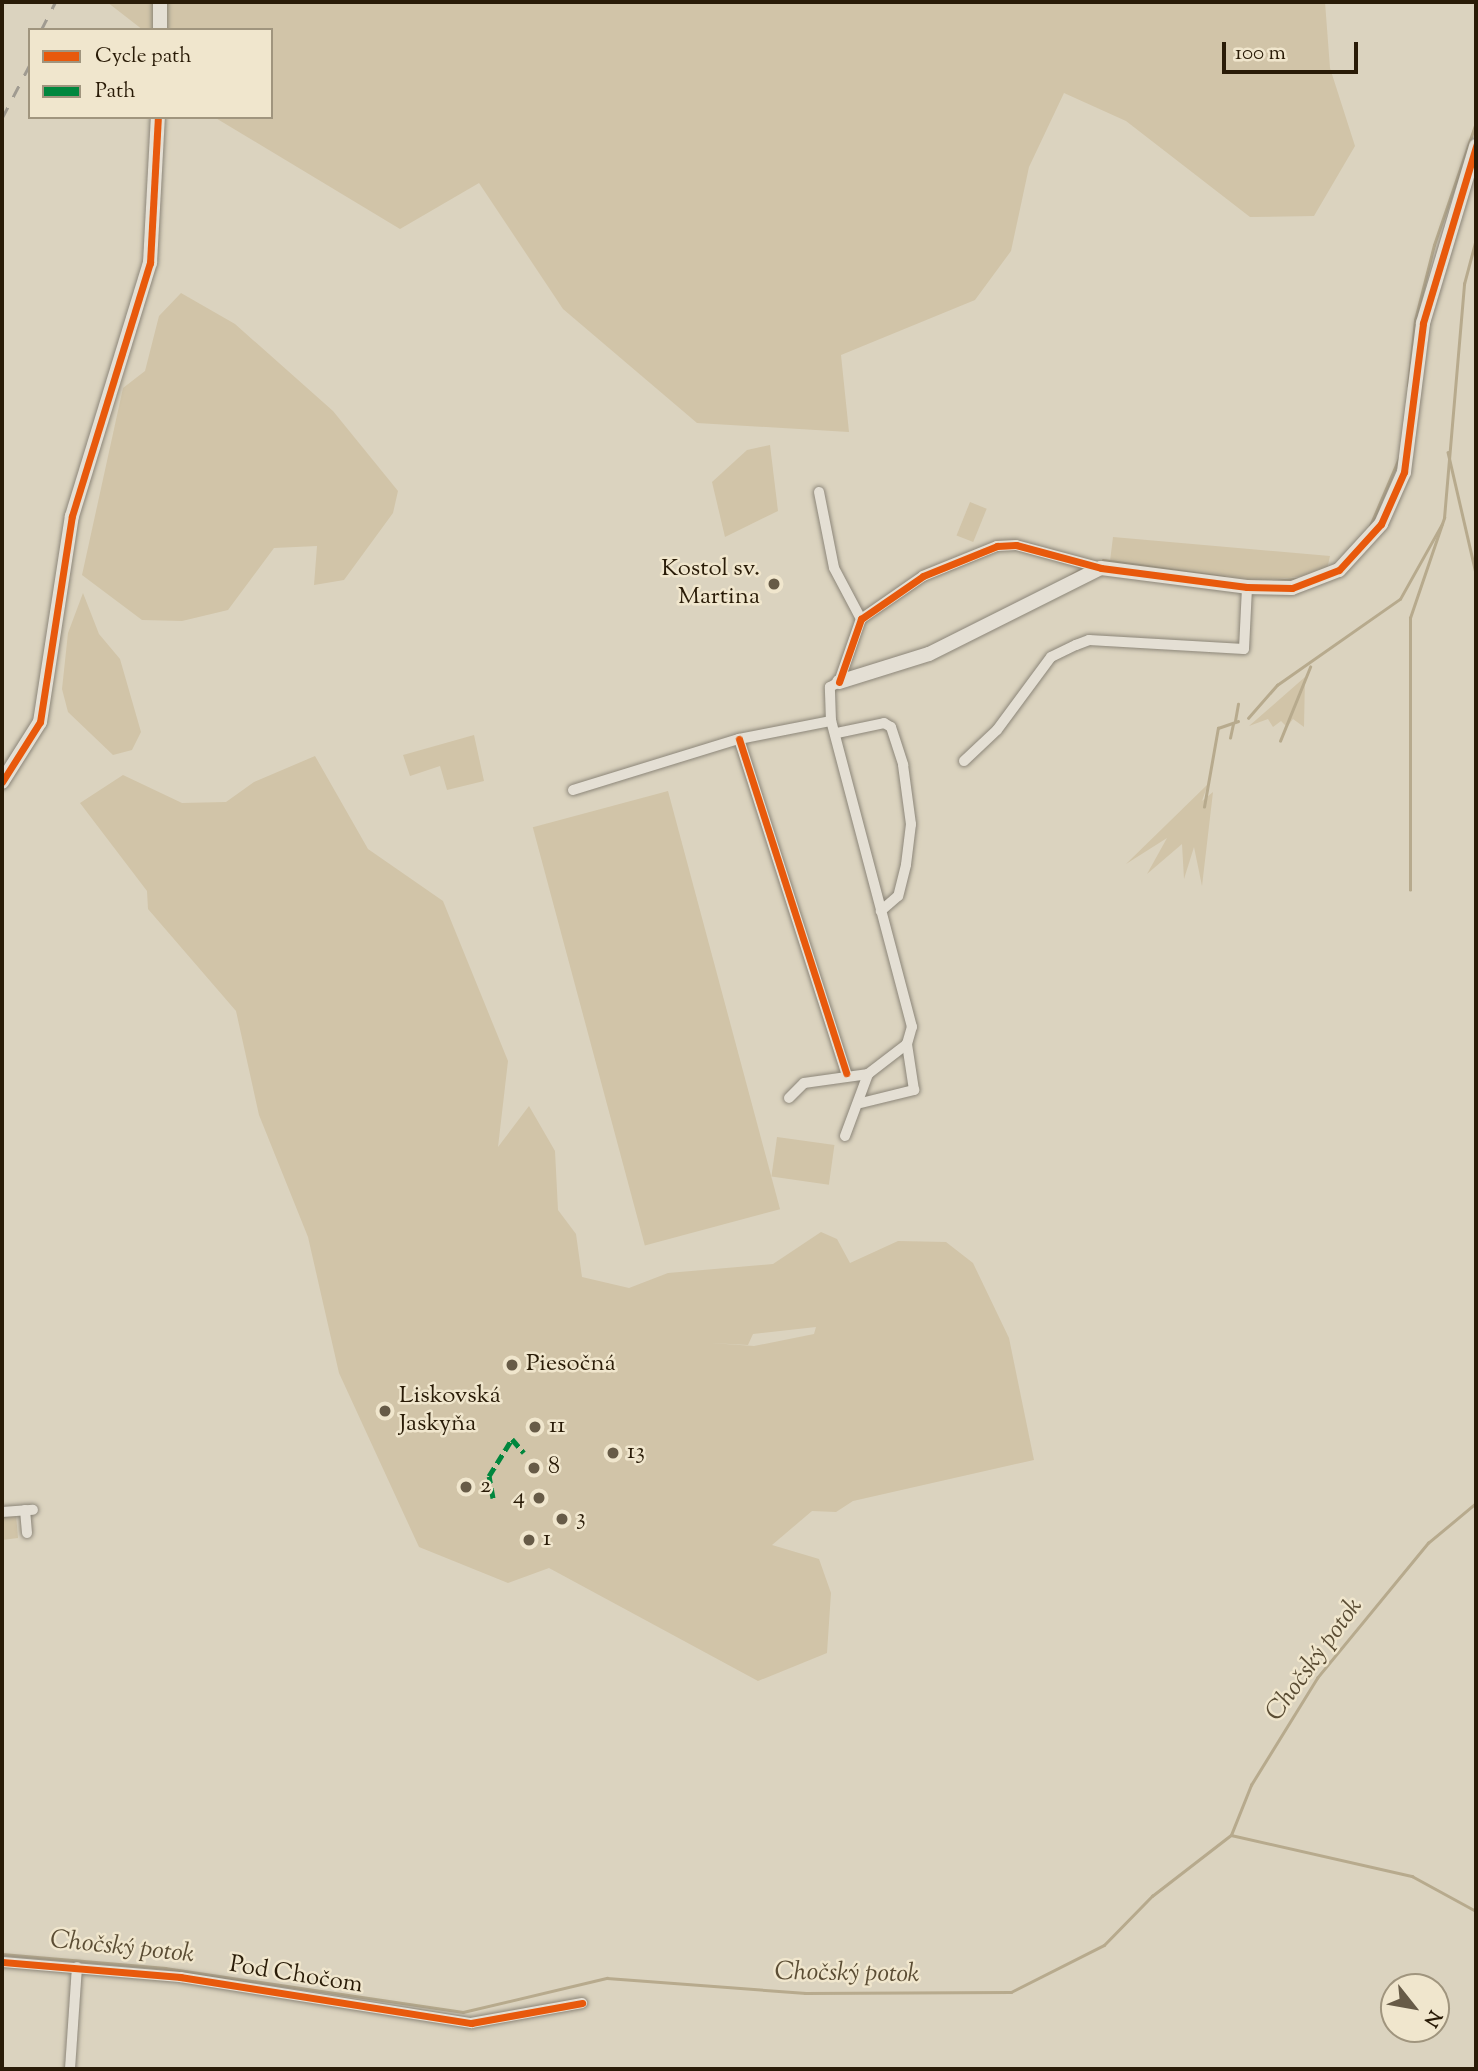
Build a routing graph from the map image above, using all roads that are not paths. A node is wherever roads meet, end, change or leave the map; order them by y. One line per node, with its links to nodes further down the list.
1 (160, 2): 2 (street)
2 (160, 28)
3 (158, 119): 14 (street)
4 (1476, 146): 7 (street)
5 (819, 492): 8 (street)
6 (1101, 568): 7 (street); 8 (street); 9 (street)
7 (1247, 587): 13 (street)
8 (861, 619): 9 (street)
9 (839, 682): 10 (street)
10 (831, 721): 11 (street); 12 (street)
11 (837, 733): 16 (street); 16 (street)
12 (738, 739): 15 (street); 18 (street)
13 (964, 761)
14 (2, 782)
15 (573, 790)
16 (881, 911): 17 (street)
17 (907, 1044): 19 (street); 21 (street)
18 (846, 1073): 19 (street); 20 (street)
19 (868, 1074): 21 (street)
20 (789, 1098)
21 (861, 1103): 22 (street)
22 (845, 1136)
23 (2, 1512): 24 (street)
24 (27, 1533)
25 (2, 1962): 26 (street, Pod Chočom)
26 (77, 1967): 27 (street, Pod Chočom); 28 (street)
27 (582, 2003)
28 (70, 2069)

